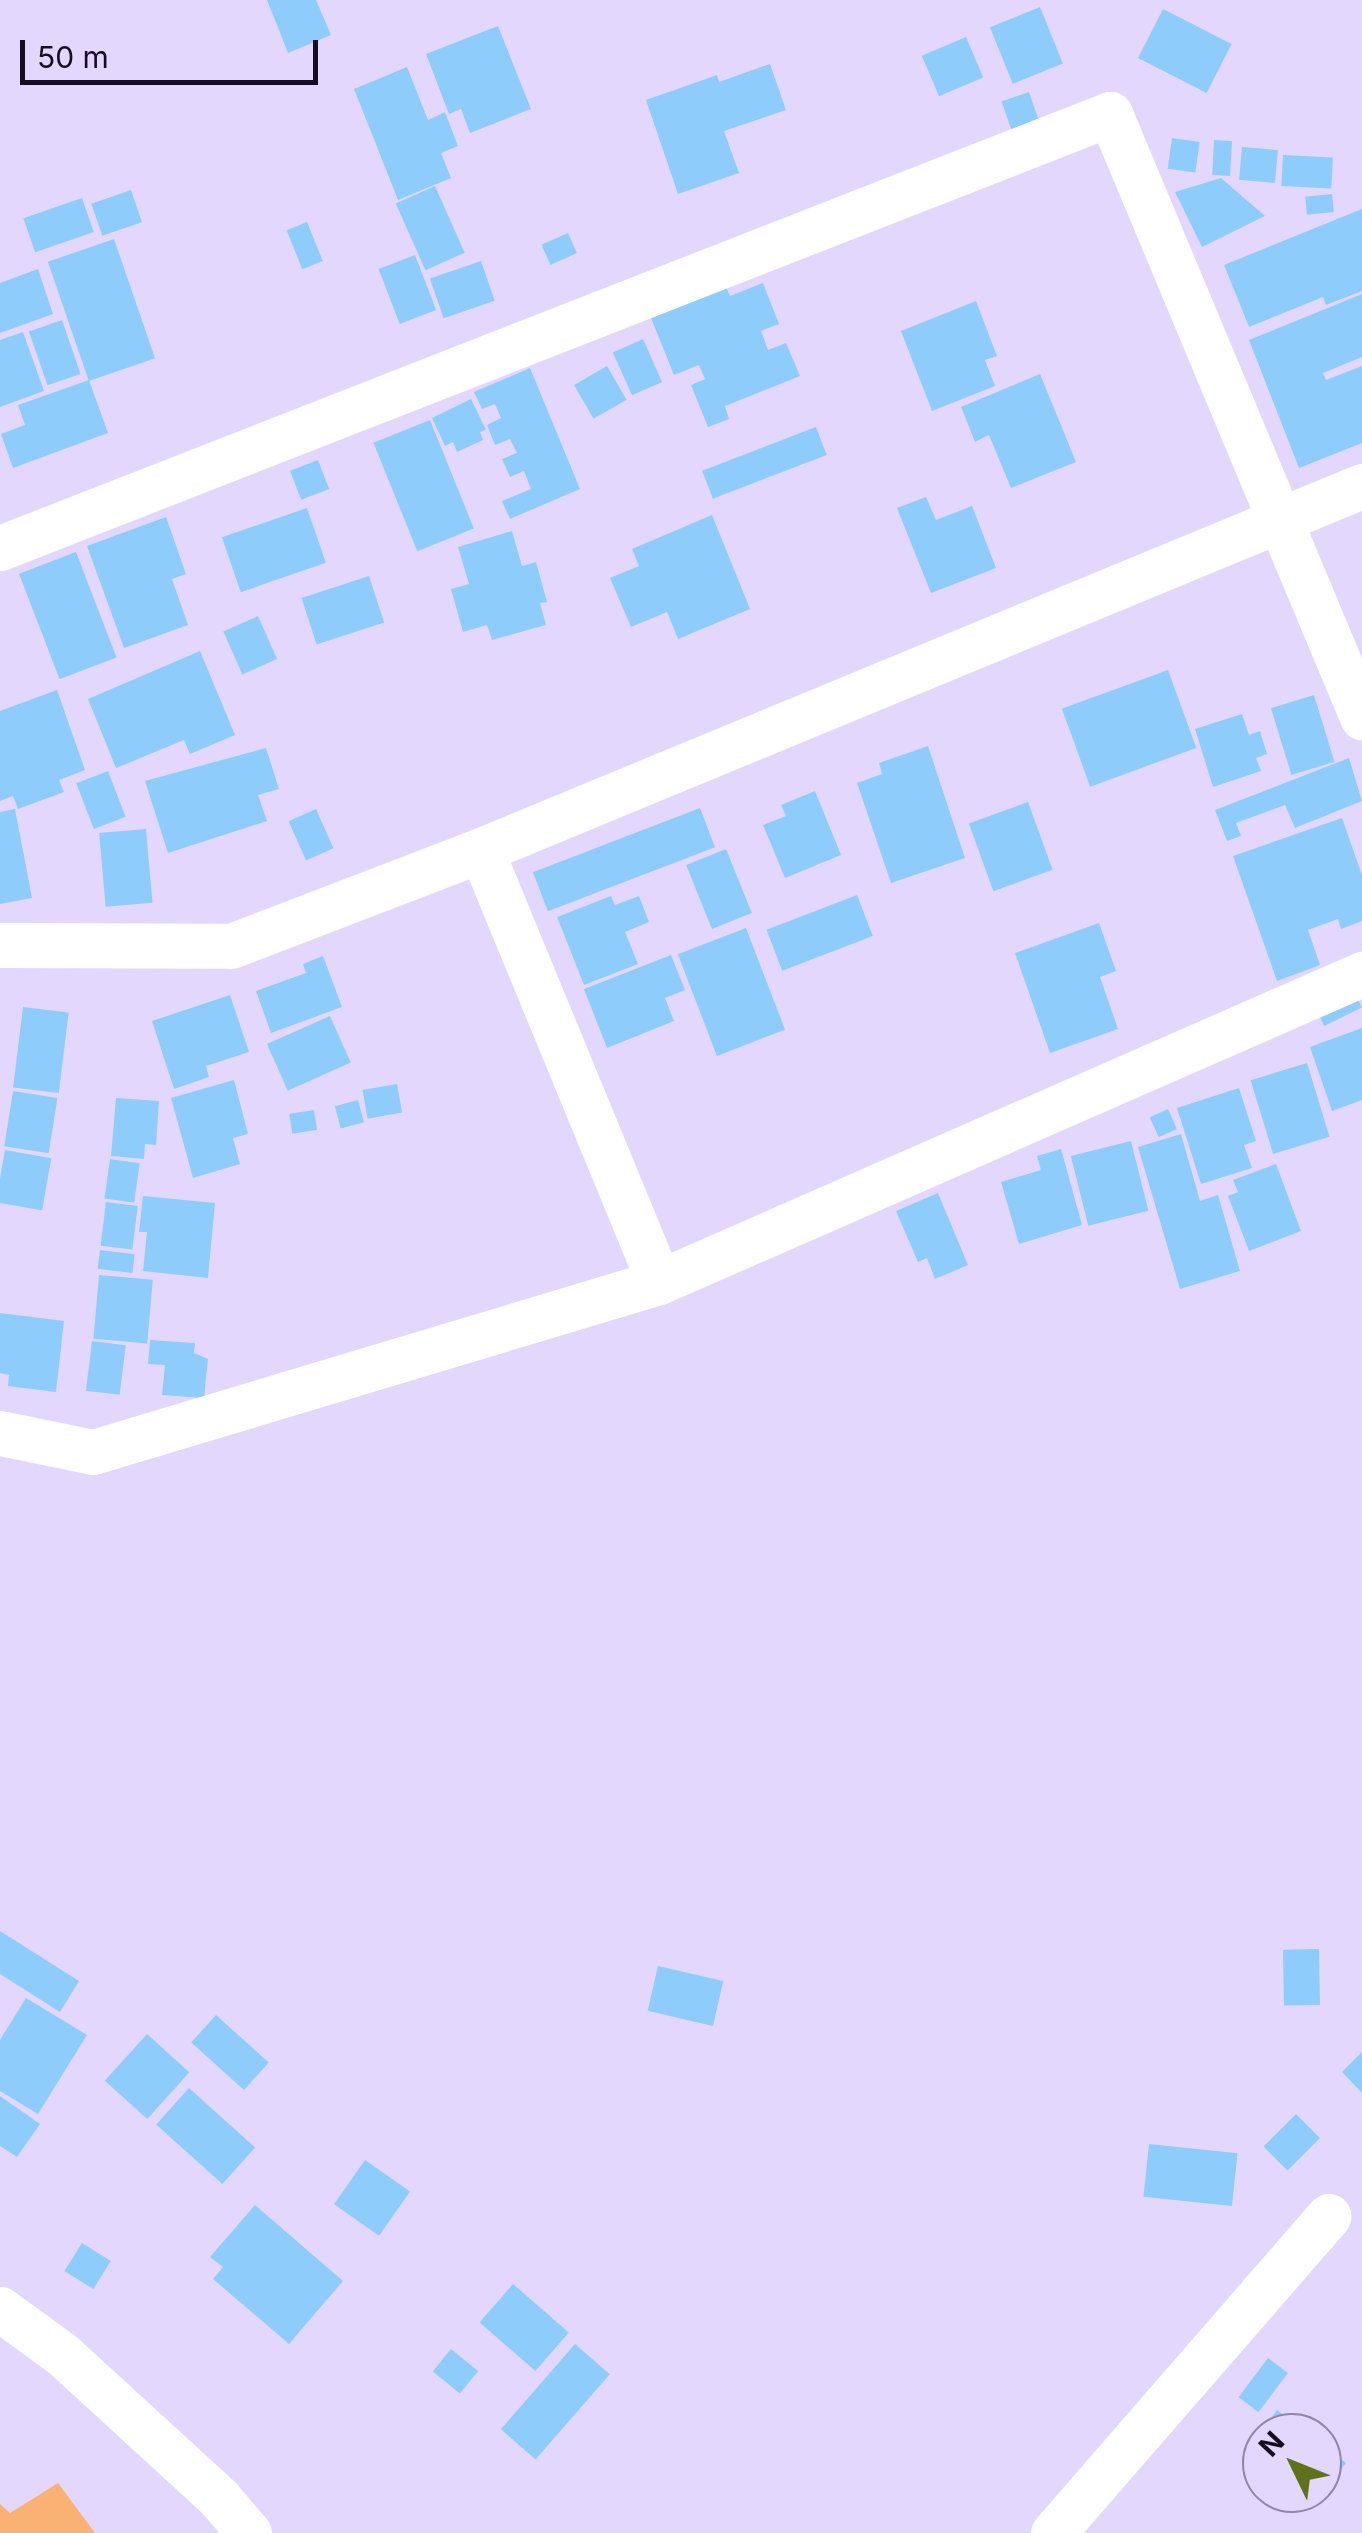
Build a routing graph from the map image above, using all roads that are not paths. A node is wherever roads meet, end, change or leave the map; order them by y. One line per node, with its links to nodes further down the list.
1 (1362, 486): 2 (street)
2 (1280, 521): 3 (street); 4 (street); 5 (street)
3 (0, 548)
4 (1362, 718)
5 (481, 850): 6 (street); 8 (street)
6 (0, 945)
7 (1362, 974): 8 (street)
8 (659, 1282): 9 (street)
9 (0, 1433)
10 (1329, 2216): 13 (street)
11 (0, 2310): 12 (street)
12 (248, 2533)
13 (1054, 2533)

